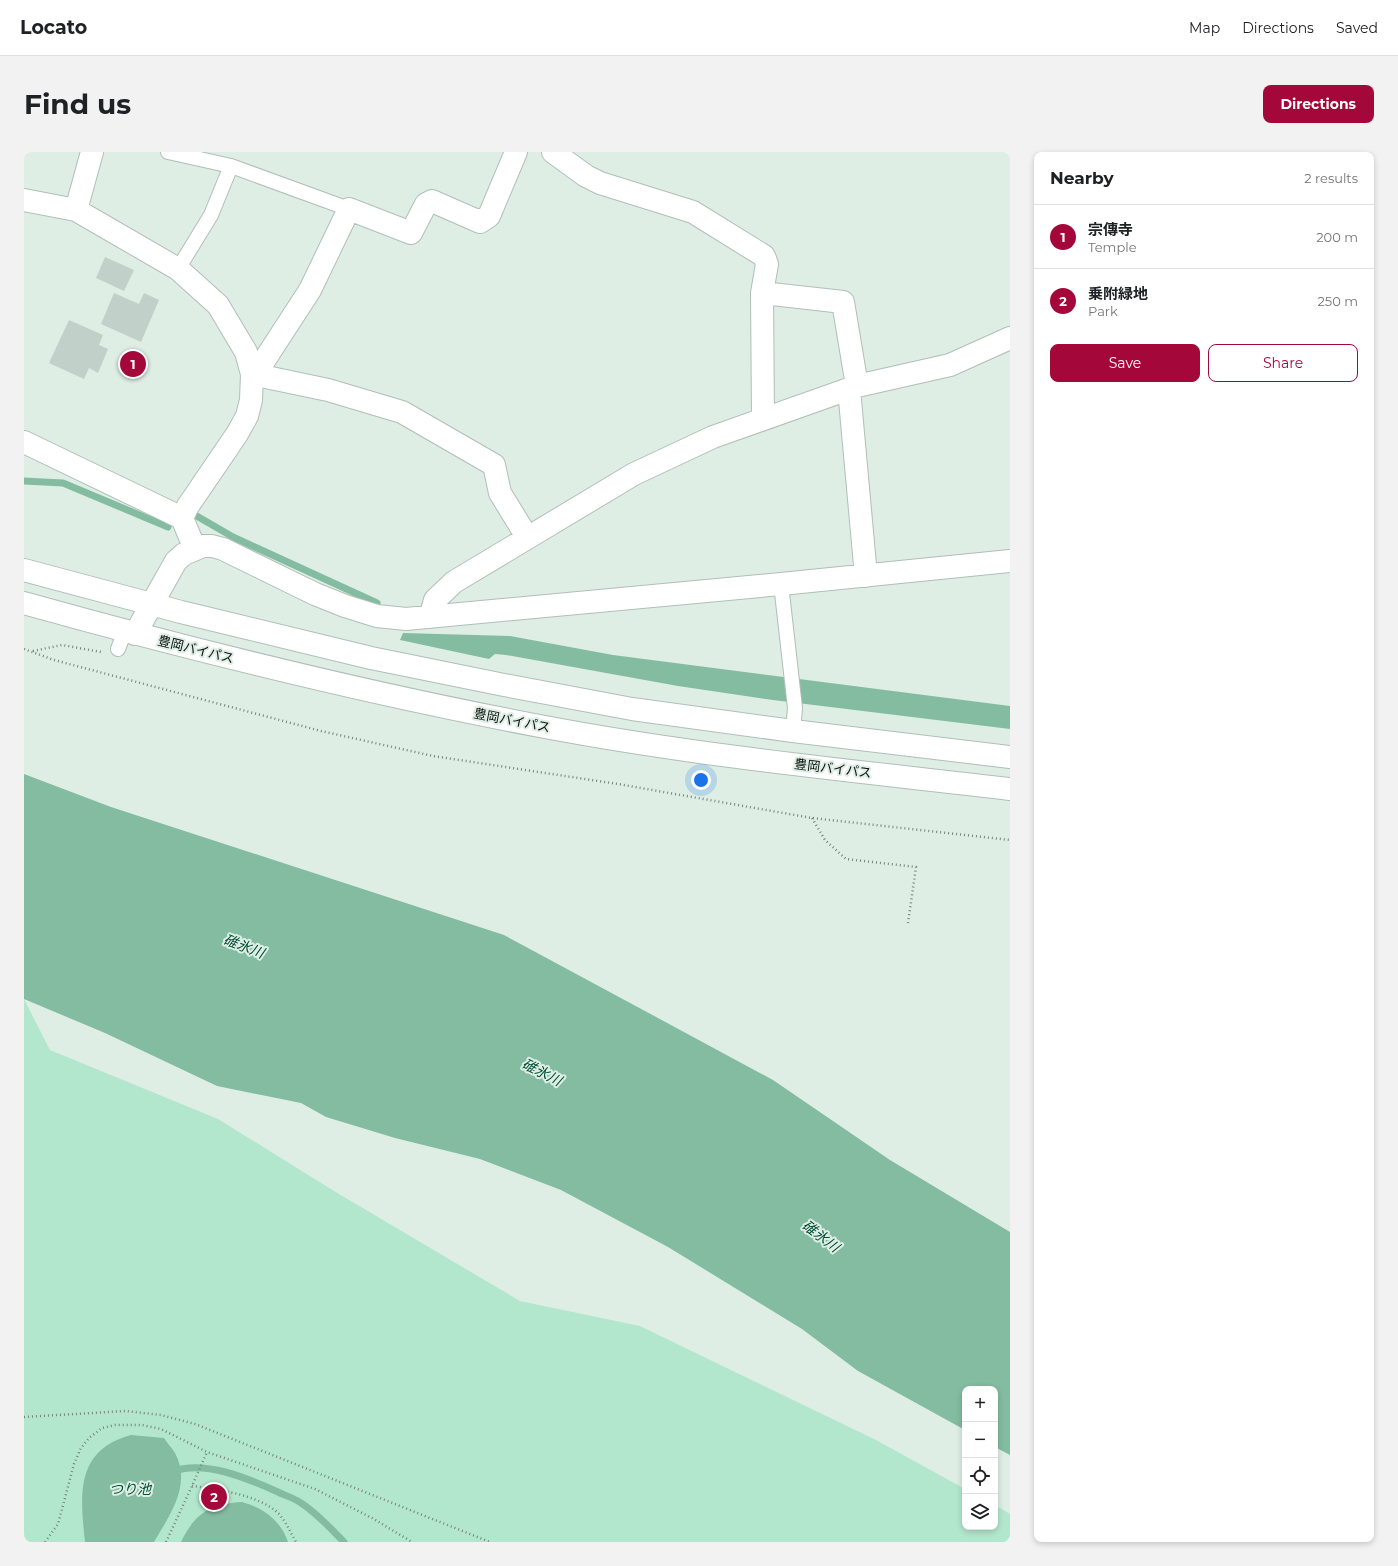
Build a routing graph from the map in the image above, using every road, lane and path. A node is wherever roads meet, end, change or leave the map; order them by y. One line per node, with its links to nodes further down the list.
1 (92, 152): 9 (main road)
2 (168, 152): 6 (lane)
3 (516, 152): 8 (main road)
4 (553, 152): 5 (main road)
5 (576, 160): 11 (main road)
6 (231, 166): 8 (lane); 10 (lane)
7 (24, 200): 9 (main road)
8 (349, 209): 13 (main road)
9 (76, 210): 10 (main road)
10 (178, 269): 13 (main road)
11 (762, 293): 14 (main road); 15 (main road)
12 (1010, 338): 14 (main road)
13 (252, 374): 17 (main road); 18 (main road)
14 (853, 387): 15 (main road); 22 (main road)
15 (763, 419): 18 (main road)
16 (24, 442): 17 (main road)
17 (182, 518): 19 (main road)
18 (527, 537): 26 (main road)
19 (195, 549): 25 (main road); 26 (main road)
20 (1010, 561): 22 (main road)
21 (24, 570): 25 (main road)
22 (866, 576): 23 (main road)
23 (780, 584): 26 (main road); 30 (lane)
24 (24, 602): 27 (main road, 豊岡バイパス)
25 (152, 604): 27 (main road); 30 (main road)
26 (430, 617)
27 (126, 638): 29 (path); 32 (main road, 豊岡バイパス)
28 (24, 649): 29 (path)
29 (32, 652): 33 (path)
30 (793, 731): 31 (main road)
31 (1010, 757)
32 (1010, 789)
33 (812, 818): 34 (path); 35 (path)
34 (1010, 840)
35 (908, 923)
36 (24, 1418): 43 (path)
37 (206, 1452): 38 (path); 39 (path); 42 (path)
38 (192, 1486): 40 (path); 41 (path)
39 (45, 1542)
40 (166, 1542)
41 (296, 1542)
42 (412, 1542)
43 (490, 1542)

